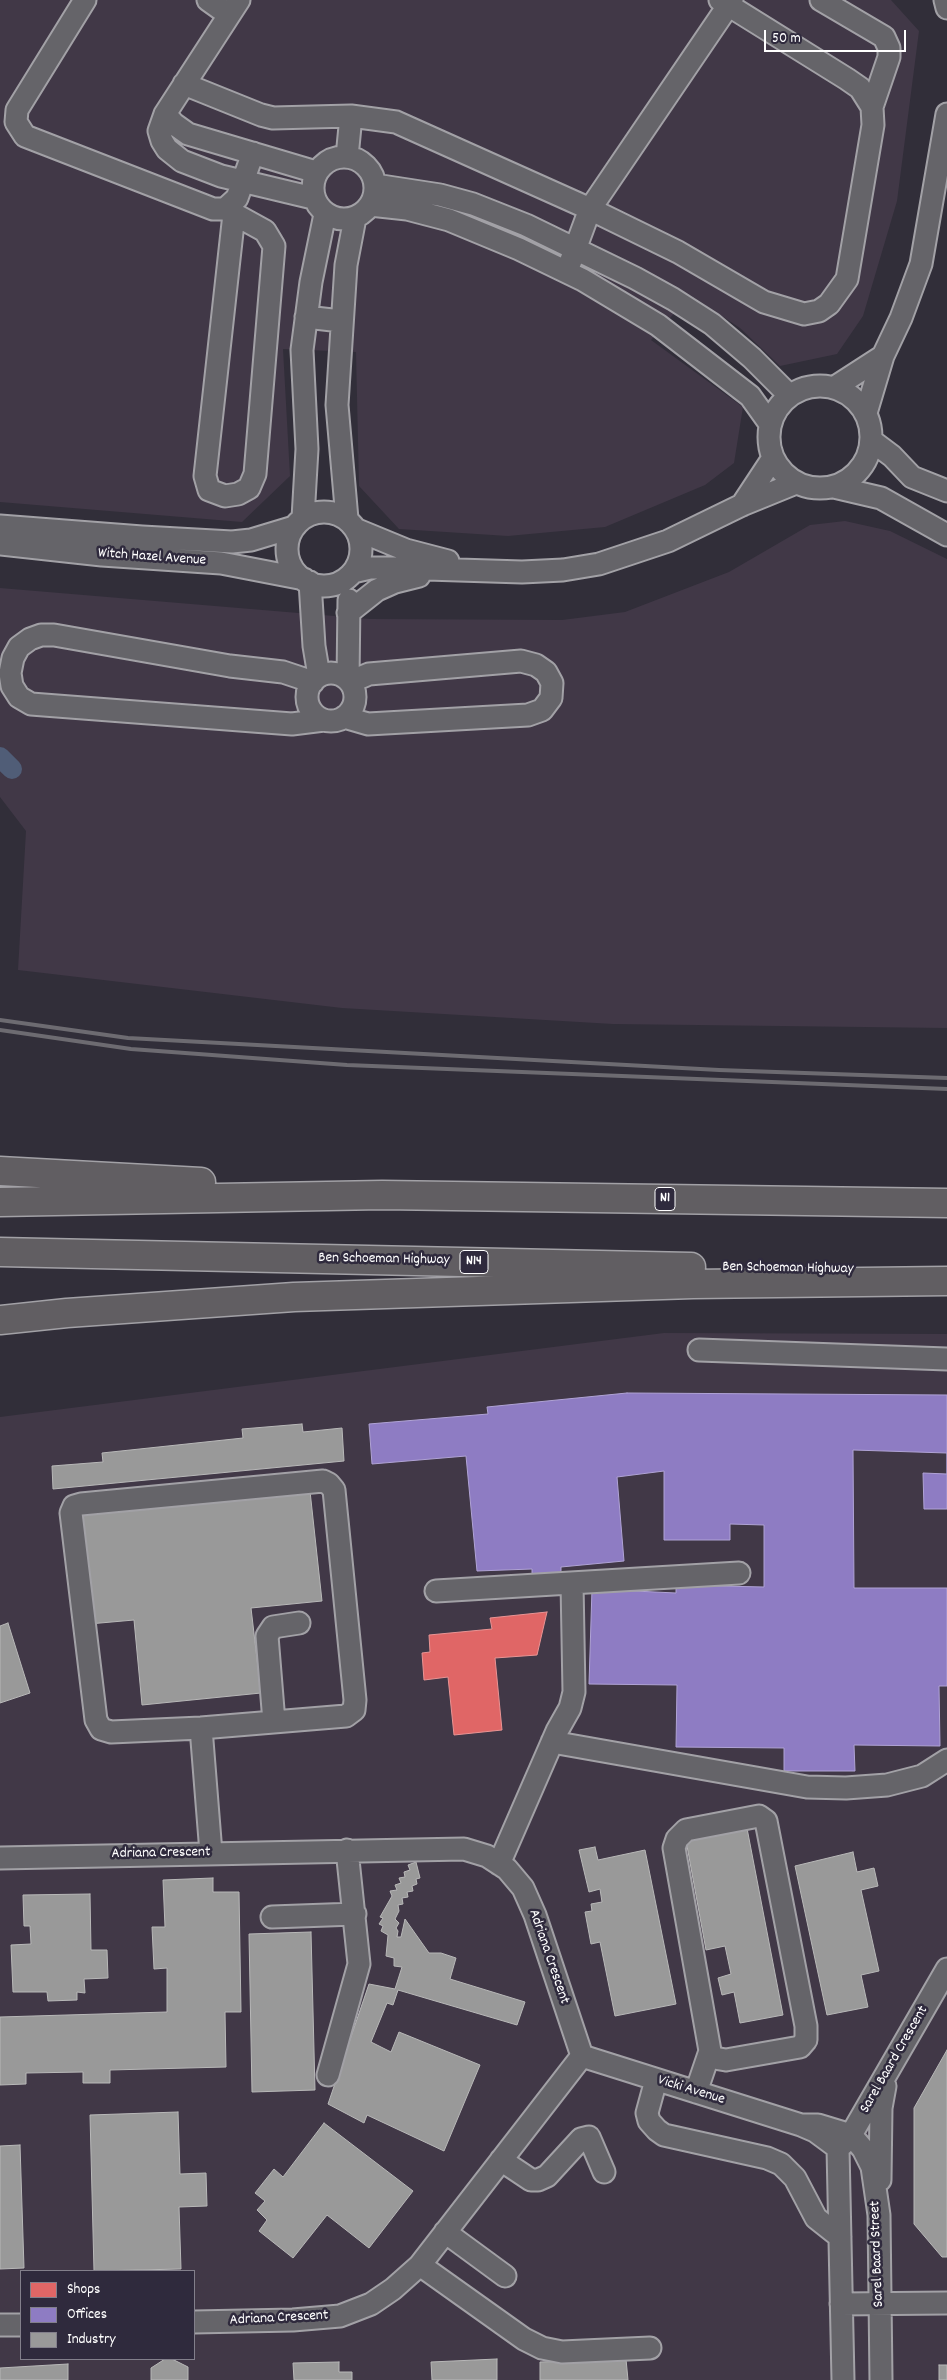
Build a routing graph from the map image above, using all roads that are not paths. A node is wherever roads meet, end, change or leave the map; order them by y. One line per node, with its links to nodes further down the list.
1 (85, 0): 20 (street)
2 (208, 0): 6 (street)
3 (821, 0): 9 (street)
4 (945, 0): 7 (street)
5 (727, 2): 9 (street); 19 (street)
6 (234, 7): 8 (street)
7 (947, 8)
8 (184, 84): 10 (street); 12 (street)
9 (872, 107): 19 (street)
10 (165, 114): 13 (street); 16 (street)
11 (947, 114): 30 (street)
12 (351, 116): 14 (street); 19 (street)
13 (253, 153): 15 (street); 16 (street)
14 (347, 157): 15 (street); 17 (street)
15 (316, 172): 18 (street)
16 (244, 182): 18 (street); 20 (street)
17 (375, 185): 21 (street); 22 (street)
18 (319, 206): 21 (street); 26 (street)
19 (590, 209): 22 (street)
20 (229, 211): 20 (street)
21 (362, 212): 23 (street); 27 (street)
22 (575, 249): 23 (street); 24 (street)
23 (566, 272): 25 (street)
24 (635, 278): 25 (street); 28 (street)
25 (622, 304): 29 (street)
26 (306, 317): 27 (street); 41 (street)
27 (341, 321): 42 (street)
28 (707, 321): 29 (street); 32 (street)
29 (688, 348): 34 (street)
30 (883, 356): 31 (street); 33 (street)
31 (835, 387): 32 (street); 33 (street)
32 (789, 396): 34 (street)
33 (866, 412): 35 (street)
34 (770, 424): 36 (street)
35 (872, 441): 38 (street); 39 (street)
36 (773, 458): 37 (street); 40 (street)
37 (796, 483): 38 (street); 40 (street)
38 (834, 487): 44 (street)
39 (947, 491)
40 (742, 505): 46 (street)
41 (299, 523): 42 (street); 43 (street, Witch Hazel Avenue); 49 (street)
42 (351, 524): 46 (street); 48 (street)
43 (0, 526)
44 (947, 535)
45 (0, 544): 49 (street, Witch Hazel Avenue)
46 (477, 569): 47 (street)
47 (446, 570): 48 (street); 50 (street)
48 (352, 573): 49 (street); 50 (street)
49 (307, 581): 51 (street)
50 (348, 613): 52 (street)
51 (316, 679): 52 (street); 53 (street); 53 (street)
52 (349, 681): 53 (street); 53 (street)
53 (334, 719)
54 (0, 1171): 55 (highway)
55 (382, 1195): 56 (highway); 57 (highway, N1)
56 (0, 1200)
57 (947, 1204)
58 (0, 1252): 59 (highway, Ben Schoeman Highway / N14)
59 (947, 1273)
60 (947, 1282): 61 (highway)
61 (0, 1320)
62 (699, 1350): 63 (street)
63 (947, 1358)
64 (739, 1573): 65 (street)
65 (572, 1583): 66 (street); 70 (street)
66 (436, 1591)
67 (299, 1623): 68 (street)
68 (274, 1722): 69 (street); 69 (street)
69 (201, 1728): 73 (street)
70 (552, 1742): 71 (street); 75 (street)
71 (947, 1760)
72 (347, 1850): 73 (street, Adriana Crescent); 75 (street, Adriana Crescent); 76 (street)
73 (211, 1853): 74 (street, Adriana Crescent)
74 (0, 1858)
75 (498, 1864): 79 (street, Adriana Crescent)
76 (355, 1914): 77 (street); 81 (street)
77 (272, 1917)
78 (947, 1969): 82 (street, Sarel Baard Crescent)
79 (582, 2056): 83 (street, Vicki Avenue); 86 (street, Adriana Crescent)
80 (708, 2057): 80 (street); 84 (street)
81 (328, 2075)
82 (886, 2076): 85 (street, Sarel Baard Crescent); 88 (street)
83 (656, 2080): 84 (street, Vicki Avenue); 90 (street)
84 (696, 2092): 85 (street, Vicki Avenue)
85 (845, 2142): 88 (street, Sarel Baard Street); 90 (street)
86 (501, 2160): 87 (street); 89 (street, Adriana Crescent)
87 (604, 2172)
88 (879, 2215): 95 (street, Sarel Baard Street)
89 (445, 2232): 91 (street, Adriana Crescent); 92 (street)
90 (840, 2238): 94 (street)
91 (420, 2264): 96 (street, Adriana Crescent); 99 (street)
92 (505, 2276)
93 (947, 2302): 95 (street)
94 (841, 2304): 95 (street); 100 (street)
95 (880, 2304): 101 (street, Sarel Baard Street)
96 (195, 2322)
97 (0, 2325): 98 (street)
98 (20, 2325)
99 (650, 2348)
100 (843, 2380)
101 (881, 2380)

